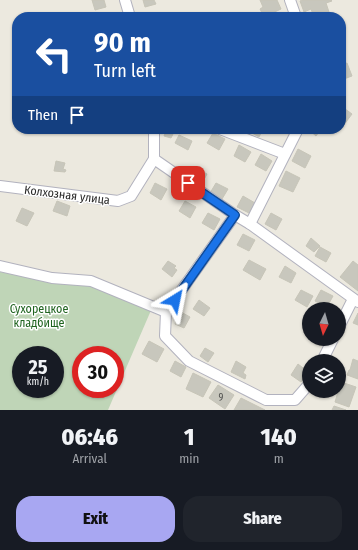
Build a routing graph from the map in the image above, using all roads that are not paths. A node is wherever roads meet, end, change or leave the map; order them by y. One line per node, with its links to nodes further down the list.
1 (125, 0): 3 (street)
2 (290, 0): 4 (street)
3 (129, 12)
4 (294, 12)
5 (154, 134): 9 (street)
6 (233, 134): 8 (street)
7 (295, 134): 8 (street)
8 (285, 154): 12 (street)
9 (154, 159): 10 (street, Колхозная улица); 11 (street)
10 (0, 186)
11 (235, 215): 12 (street); 15 (street)
12 (250, 224): 14 (street)
13 (0, 266): 15 (street)
14 (355, 301): 16 (street)
15 (166, 312): 17 (street)
16 (346, 316)
17 (302, 392)

